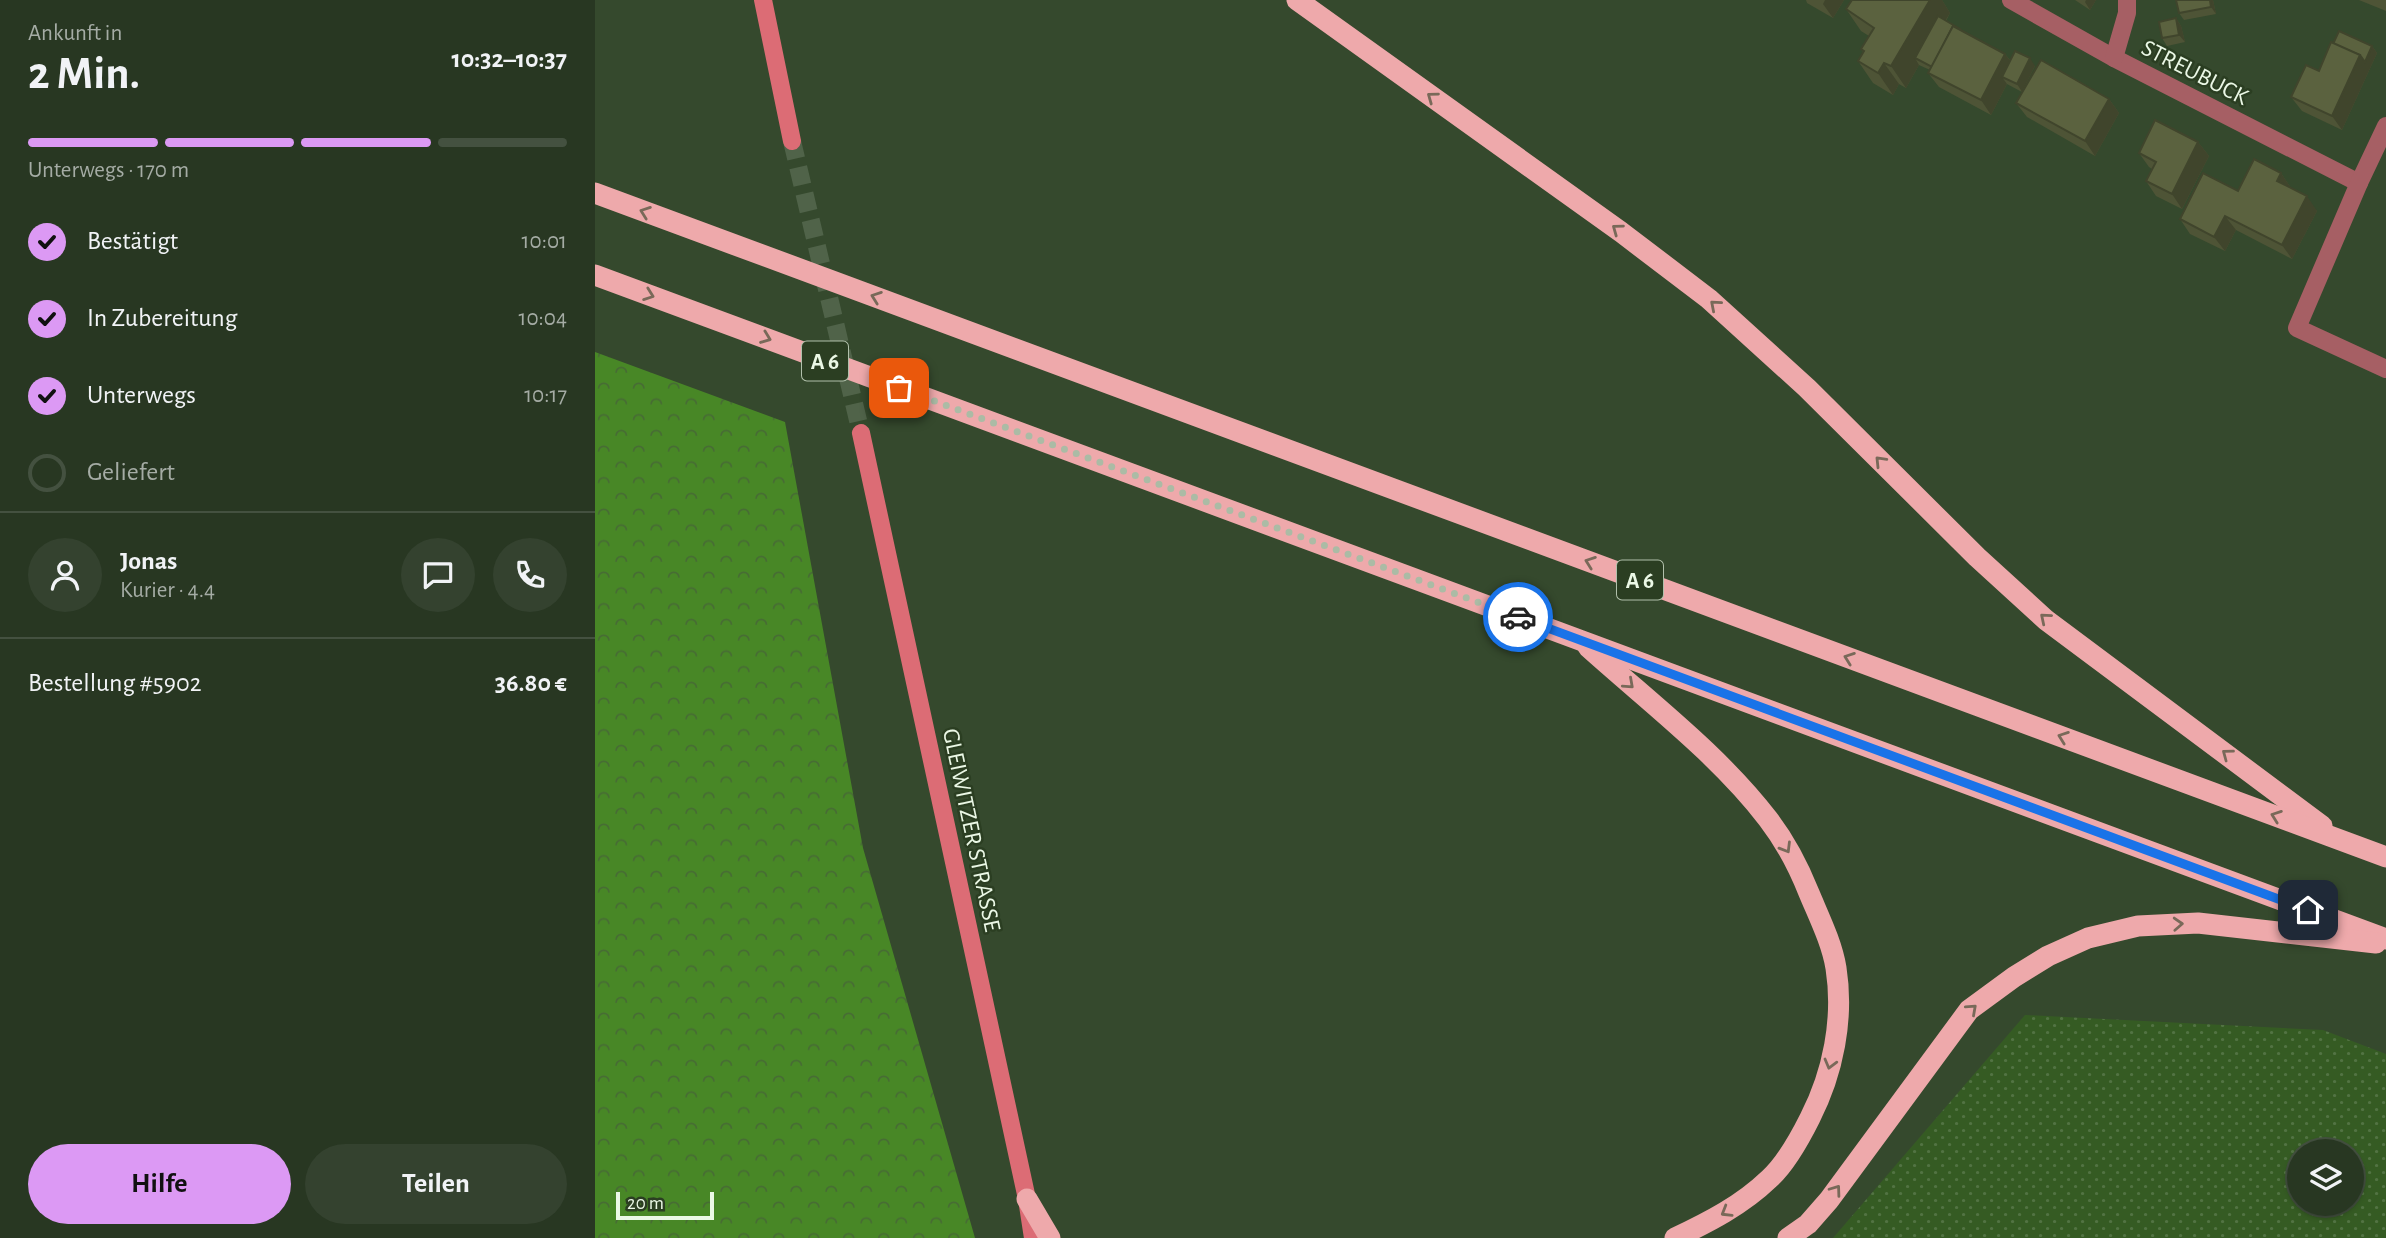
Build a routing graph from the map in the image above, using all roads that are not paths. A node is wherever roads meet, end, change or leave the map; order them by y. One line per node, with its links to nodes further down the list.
1 (763, 0): 7 (main road)
2 (1297, 0): 14 (highway, one-way to 2)
3 (2011, 0): 5 (street, STREUBUCK)
4 (2127, 0): 5 (street)
5 (2114, 58): 8 (street, STREUBUCK)
6 (2386, 126): 8 (street)
7 (792, 141)
8 (2359, 183): 11 (street)
9 (595, 193): 14 (highway, A 6, one-way to 9)
10 (595, 275): 13 (highway, A 6, one-way to 13)
11 (2386, 369)
12 (861, 433): 18 (main road, GLEIWITZER STRASSE)
13 (1578, 639): 16 (highway, A 6); 21 (highway, A 6, one-way to 21)
14 (2340, 840): 15 (highway, A 6)
15 (2386, 857)
16 (2386, 939)
17 (2386, 944): 22 (highway, one-way to 17)
18 (1027, 1199): 19 (main road, GLEIWITZER STRASSE); 20 (highway)
19 (1033, 1238)
20 (1050, 1238)
21 (1675, 1238)
22 (1788, 1238)

